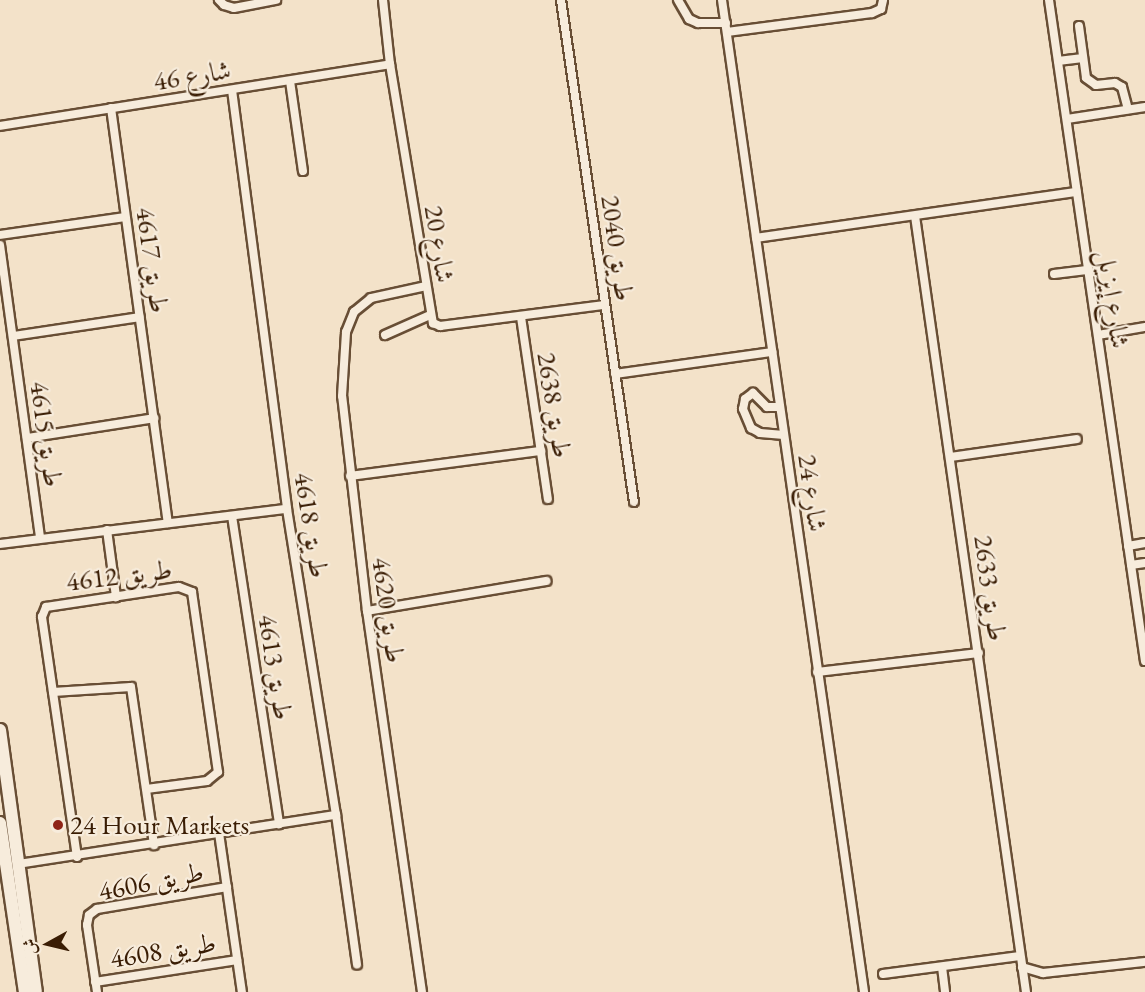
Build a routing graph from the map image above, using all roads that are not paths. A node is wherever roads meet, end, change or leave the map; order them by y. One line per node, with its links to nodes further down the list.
1 (276, 0): 8 (street)
2 (383, 0): 14 (street, شارع 20)
3 (561, 0): 32 (street, طريق 2040)
4 (678, 0): 9 (street)
5 (722, 0): 9 (street, شارع 24)
6 (883, 0): 11 (street)
7 (1049, 0): 13 (street, شارع إيزيل)
8 (222, 2)
9 (726, 23): 11 (street, شارع 24)
10 (1079, 26): 12 (street)
11 (727, 32): 27 (street, شارع 24)
12 (1083, 58): 13 (street); 19 (street)
13 (1058, 60): 20 (street, شارع إيزيل)
14 (390, 64): 15 (street, شارع 46); 31 (street, شارع 20)
15 (290, 81): 16 (street, شارع 46); 22 (street)
16 (231, 90): 18 (street, شارع 46); 52 (street, طريق 4618)
17 (1145, 107): 19 (street)
18 (111, 108): 21 (street, شارع 46); 25 (street, طريق 4617)
19 (1128, 110): 20 (street)
20 (1067, 119): 23 (street, شارع إيزيل)
21 (0, 126)
22 (303, 171)
23 (1077, 192): 24 (street); 29 (street, شارع إيزيل)
24 (915, 216): 27 (street); 48 (street, طريق 2633)
25 (125, 217): 26 (street); 34 (street, طريق 4617)
26 (0, 235)
27 (756, 238): 40 (street, شارع 24)
28 (0, 245): 39 (street, طريق 4615)
29 (1089, 270): 30 (street); 38 (street, شارع إيزيل)
30 (1054, 274)
31 (426, 286): 33 (street, شارع 20); 49 (street, طريق 4620)
32 (605, 305): 35 (street, شارع 20); 41 (street, طريق 2040)
33 (430, 315): 35 (street, شارع 20); 37 (street)
34 (140, 317): 39 (street); 43 (street, طريق 4617)
35 (521, 317): 47 (street, طريق 2638)
36 (1145, 327): 38 (street)
37 (385, 335)
38 (1098, 335): 59 (street, شارع إيزيل)
39 (13, 336): 45 (street, طريق 4615)
40 (772, 352): 41 (street); 42 (street, شارع 24)
41 (615, 374): 51 (street, طريق 2040)
42 (780, 407): 44 (street, شارع 24); 44 (street)
43 (154, 418): 45 (street); 54 (street, طريق 4617)
44 (783, 435): 67 (street, شارع 24)
45 (27, 438): 56 (street, طريق 4615)
46 (1077, 440): 48 (street)
47 (541, 451): 49 (street); 50 (street, طريق 2638)
48 (951, 457): 65 (street, طريق 2633)
49 (350, 476): 64 (street, طريق 4620)
50 (548, 499)
51 (634, 502)
52 (287, 509): 53 (street); 71 (street, طريق 4618)
53 (232, 516): 54 (street); 73 (street, طريق 4613)
54 (168, 523): 55 (street)
55 (107, 530): 56 (street); 63 (street)
56 (40, 538): 58 (street)
57 (1145, 543): 59 (street)
58 (0, 544)
59 (1128, 546): 61 (street, شارع إيزيل)
60 (1145, 563): 61 (street)
61 (1131, 565): 66 (street, شارع إيزيل)
62 (547, 581): 64 (street)
63 (116, 597): 68 (street, طريق 4612); 70 (street, طريق 4612)
64 (367, 611): 91 (street, طريق 4620)
65 (979, 653): 67 (street); 79 (street, طريق 2633)
66 (1145, 661)
67 (817, 672): 92 (street, شارع 24)
68 (53, 692): 70 (street); 76 (street, طريق 4612)
69 (0, 730): 77 (street)
70 (147, 789): 75 (street)
71 (336, 815): 73 (street); 82 (street, طريق 4618)
72 (0, 823): 87 (street)
73 (279, 824): 74 (street)
74 (219, 833): 75 (street); 78 (street, طريق 4606)
75 (154, 844): 76 (street)
76 (77, 857): 77 (street)
77 (18, 864): 88 (street)
78 (227, 887): 80 (street, طريق 4606); 86 (street, طريق 4606)
79 (1020, 956): 83 (street); 84 (street, طريق 2633)
80 (237, 960): 86 (street, طريق 4608); 90 (street, طريق 4606)
81 (1145, 962): 84 (street)
82 (357, 965)
83 (942, 967): 85 (street); 93 (street)
84 (1022, 967): 94 (street, طريق 2633)
85 (883, 974)
86 (95, 982): 89 (street, طريق 4606)
87 (25, 992)
88 (36, 992)
89 (96, 992)
90 (242, 992)
91 (422, 992)
92 (864, 992)
93 (945, 992)
94 (1026, 992)

